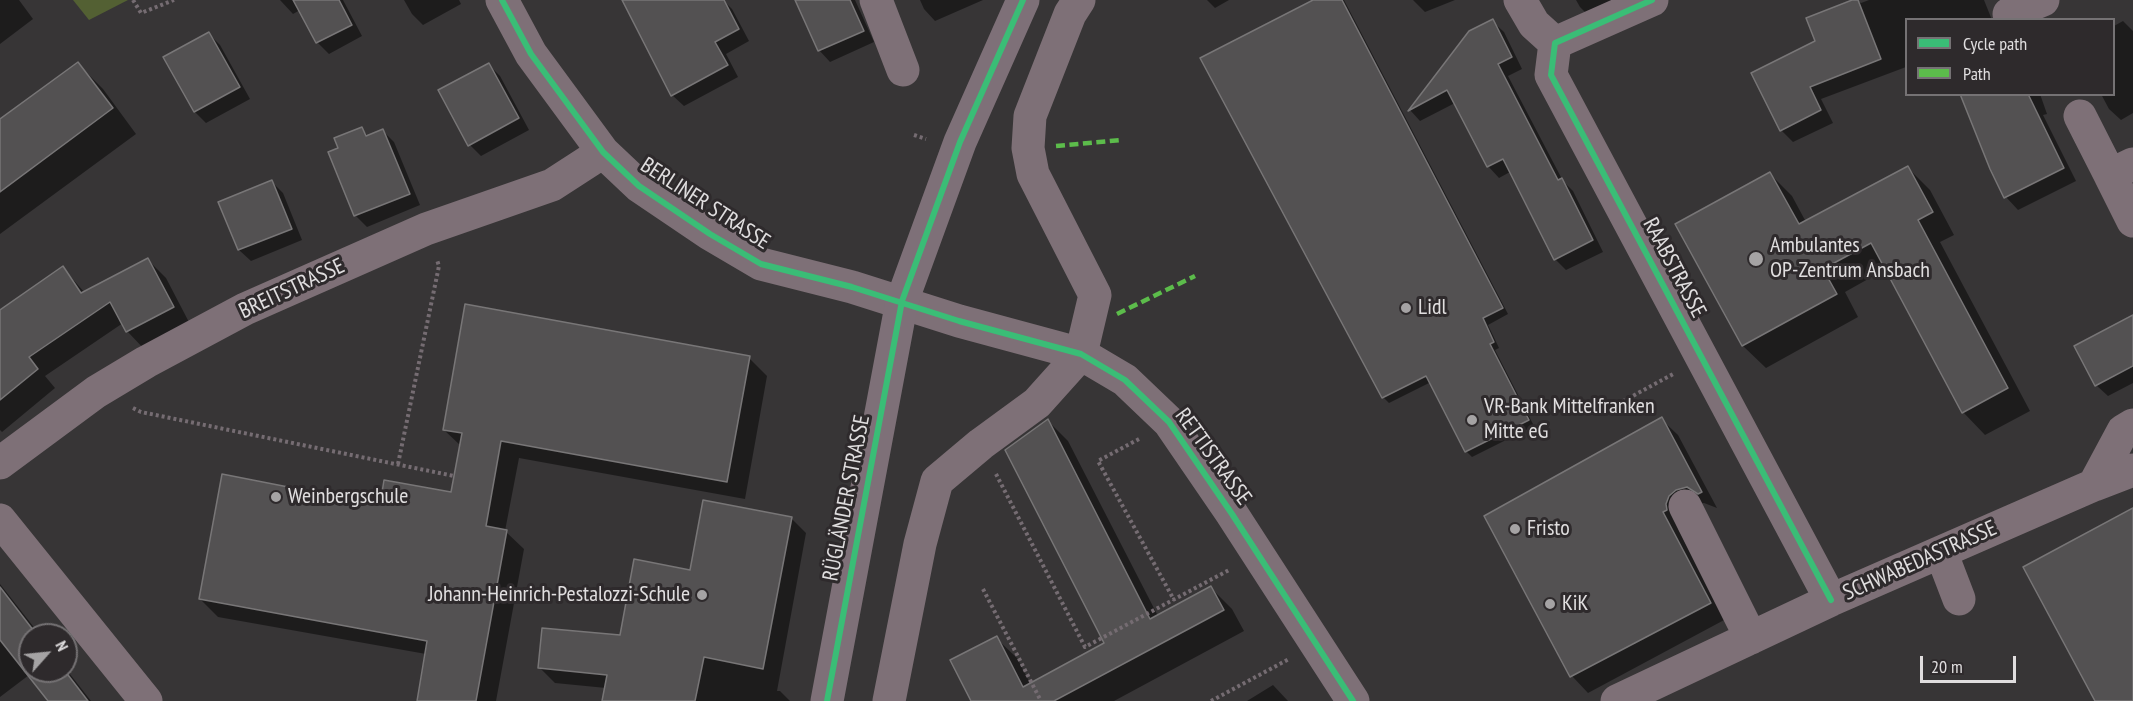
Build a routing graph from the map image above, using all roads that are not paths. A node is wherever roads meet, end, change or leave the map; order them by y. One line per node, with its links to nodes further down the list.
1 (502, 0): 12 (street, BERLINER STRASSE)
2 (876, 0): 10 (street)
3 (1023, 0): 15 (main road, RÜGLÄNDER STRASSE)
4 (1078, 0): 16 (street)
5 (1520, 0): 9 (street)
6 (1652, 0): 9 (street)
7 (2043, 0): 8 (street)
8 (2009, 14)
9 (1556, 43): 25 (street, RAABSTRASSE)
10 (903, 70)
11 (2080, 116): 13 (street)
12 (603, 152): 15 (street, BERLINER STRASSE); 18 (street, BREITSTRASSE)
13 (2121, 169): 14 (street)
14 (2133, 221)
15 (902, 301): 16 (street, RETTISTRASSE); 28 (main road, RÜGLÄNDER STRASSE)
16 (1080, 354): 29 (street); 30 (street, RETTISTRASSE)
17 (2133, 425): 20 (street)
18 (0, 463)
19 (2133, 470): 20 (street, SCHWABEDASTRASSE)
20 (2094, 485): 23 (street, SCHWABEDASTRASSE)
21 (1685, 506): 26 (street)
22 (0, 520): 27 (street)
23 (1941, 552): 24 (street); 25 (street, SCHWABEDASTRASSE)
24 (1959, 599)
25 (1831, 600): 26 (street, SCHWABEDASTRASSE)
26 (1751, 638): 31 (street, SCHWABEDASTRASSE)
27 (146, 701)
28 (827, 701)
29 (889, 701)
30 (1353, 701)
31 (1617, 701)

